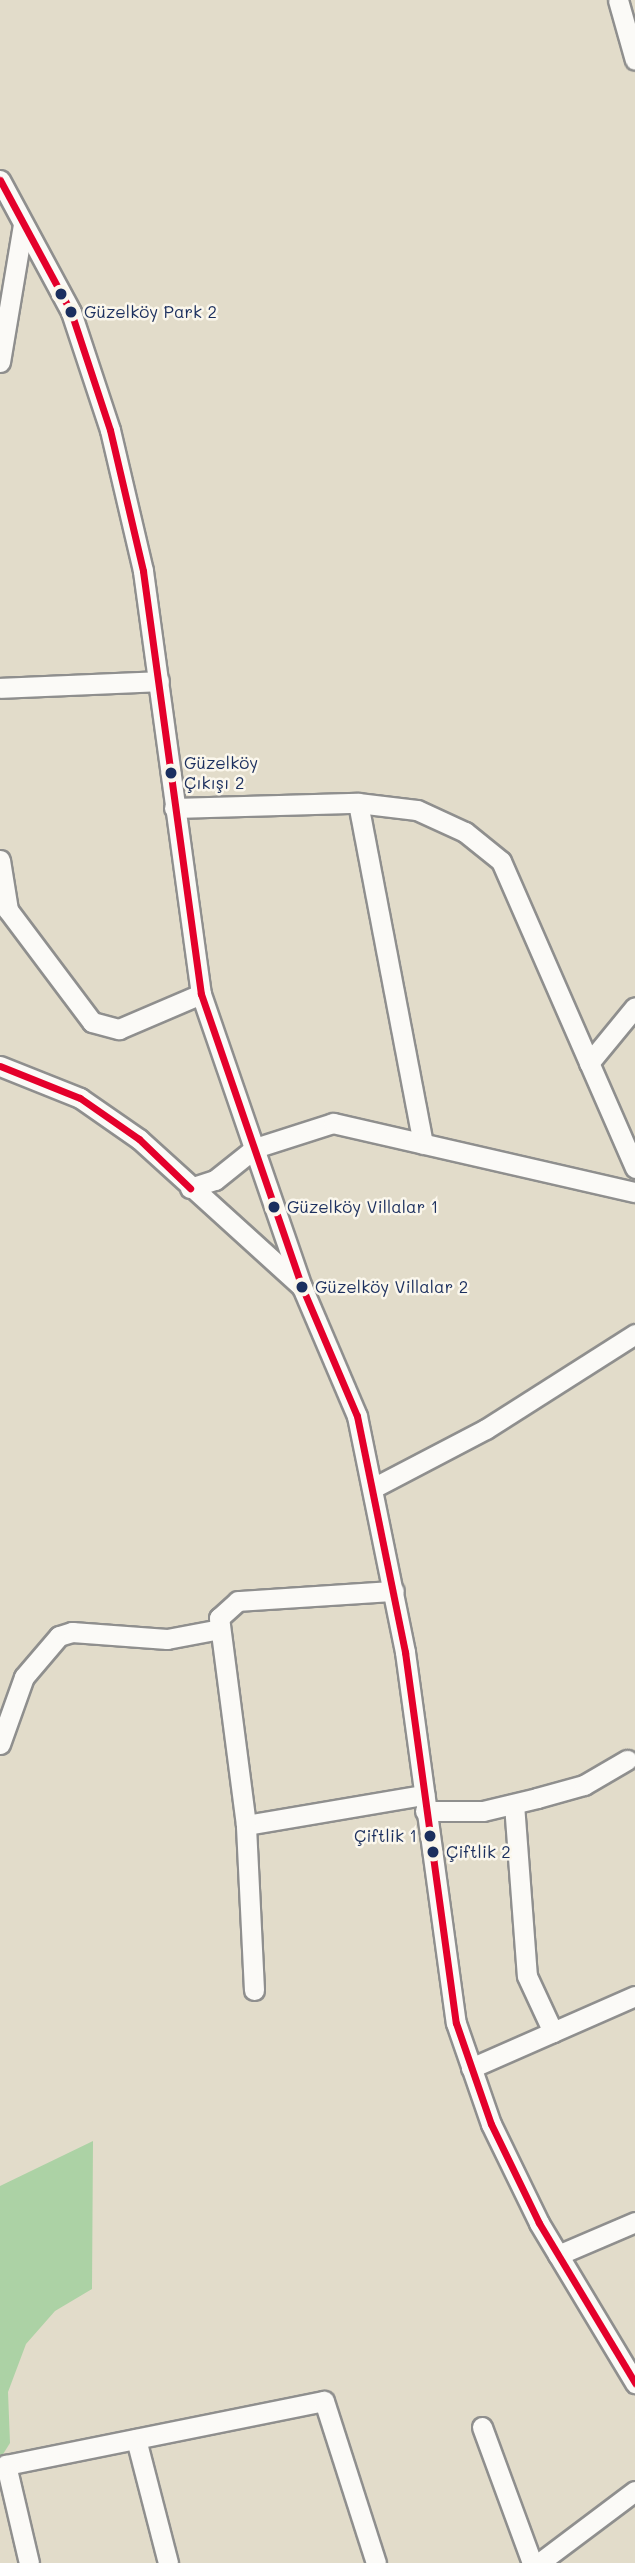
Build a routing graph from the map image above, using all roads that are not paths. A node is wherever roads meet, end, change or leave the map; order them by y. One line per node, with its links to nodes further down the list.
1 (618, 0): 2 (street)
2 (635, 60)
3 (0, 180): 4 (street)
4 (23, 225): 5 (street); 6 (street)
5 (0, 362)
6 (159, 681): 7 (street); 9 (street)
7 (0, 688)
8 (358, 803): 9 (street); 13 (street); 15 (street)
9 (174, 808): 11 (street)
10 (0, 860): 11 (street)
11 (201, 994): 16 (street)
12 (635, 1007): 13 (street)
13 (589, 1063): 17 (street)
14 (0, 1066): 18 (street)
15 (423, 1144): 16 (street); 19 (street)
16 (254, 1148): 18 (street); 20 (street)
17 (635, 1168)
18 (190, 1188): 20 (street)
19 (635, 1192)
20 (302, 1287): 22 (street)
21 (635, 1334): 22 (street)
22 (373, 1488): 23 (street)
23 (394, 1591): 24 (street); 27 (street)
24 (220, 1629): 25 (street); 29 (street)
25 (0, 1744)
26 (627, 1760): 28 (street)
27 (425, 1803): 28 (street); 29 (street); 33 (street)
28 (514, 1804): 32 (street)
29 (246, 1825): 30 (street)
30 (254, 1990)
31 (635, 1996): 32 (street)
32 (553, 2032): 33 (street)
33 (471, 2068): 35 (street)
34 (635, 2222): 35 (street)
35 (558, 2255): 36 (street)
36 (635, 2383)
37 (482, 2427): 43 (street)
38 (136, 2439): 40 (street); 41 (street); 42 (street)
39 (635, 2491): 44 (street)
40 (29, 2563)
41 (168, 2563)
42 (376, 2563)
43 (532, 2563)
44 (539, 2563)

